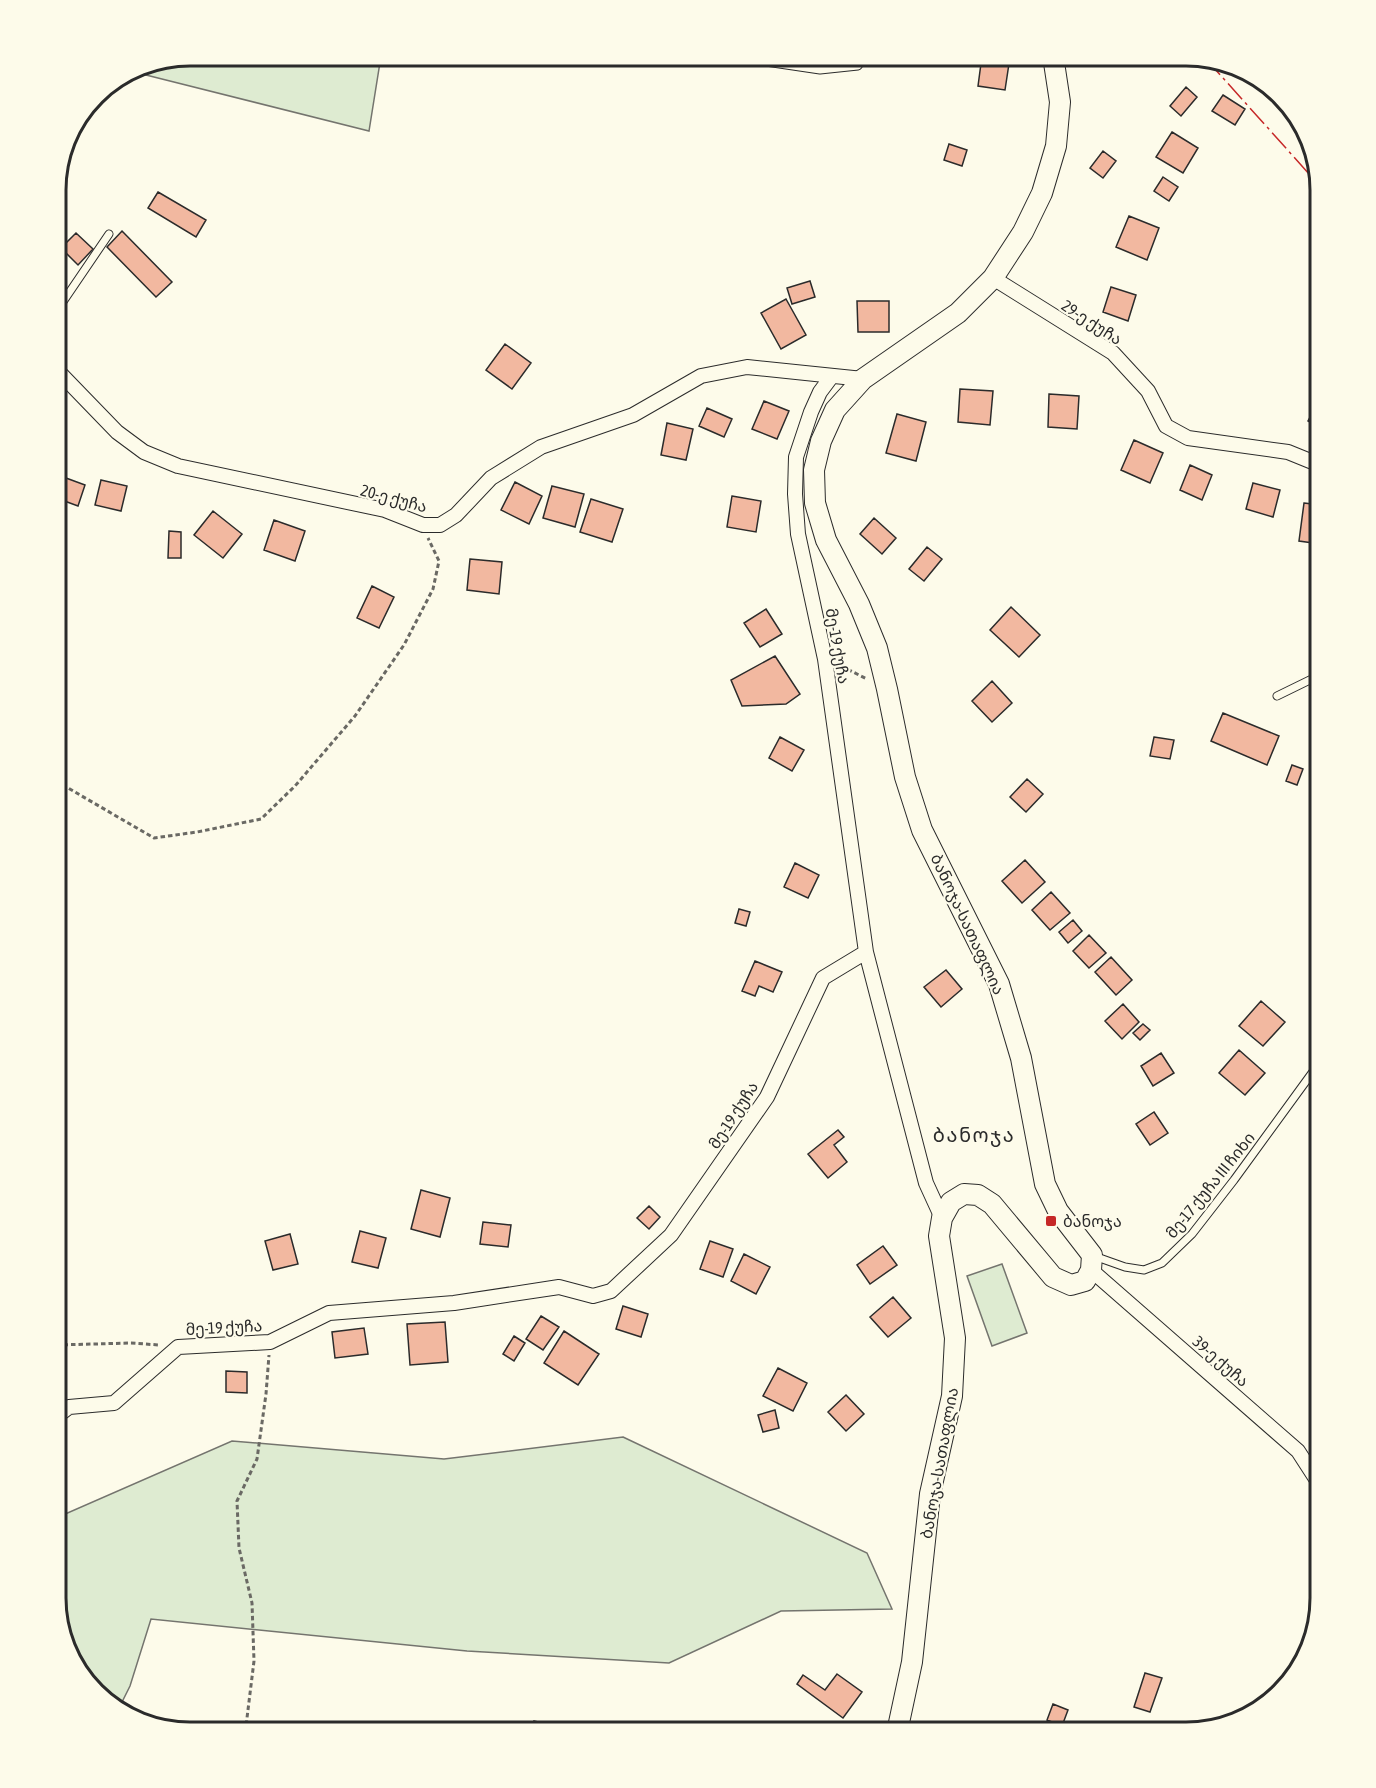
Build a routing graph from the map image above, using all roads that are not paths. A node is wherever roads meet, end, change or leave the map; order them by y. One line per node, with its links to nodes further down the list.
1 (793, 66): 2 (lane)
2 (858, 66)
3 (1055, 66): 5 (street, ბანოჯა-სათაფლია)
4 (109, 234): 6 (lane)
5 (993, 278): 9 (street, ბანოჯა-სათაფლია); 10 (street, 29-ე ქუჩა)
6 (66, 297)
7 (832, 375): 8 (street, 20-ე ქუჩა); 9 (street, 20-ე ქუჩა); 13 (street, მე-19 ქუჩა)
8 (66, 379)
9 (863, 379): 16 (street, ბანოჯა-სათაფლია)
10 (1310, 461)
11 (1310, 680): 12 (lane)
12 (1277, 696)
13 (866, 952): 15 (street); 17 (street, მე-19 ქუჩა)
14 (1310, 1076): 16 (lane, მე-17 ქუჩა III ჩიხი)
15 (942, 1218): 16 (street); 19 (street, ბანოჯა-სათაფლია)
16 (1092, 1262): 18 (street, 39-ე ქუჩა)
17 (66, 1409)
18 (1310, 1470)
19 (899, 1722)

